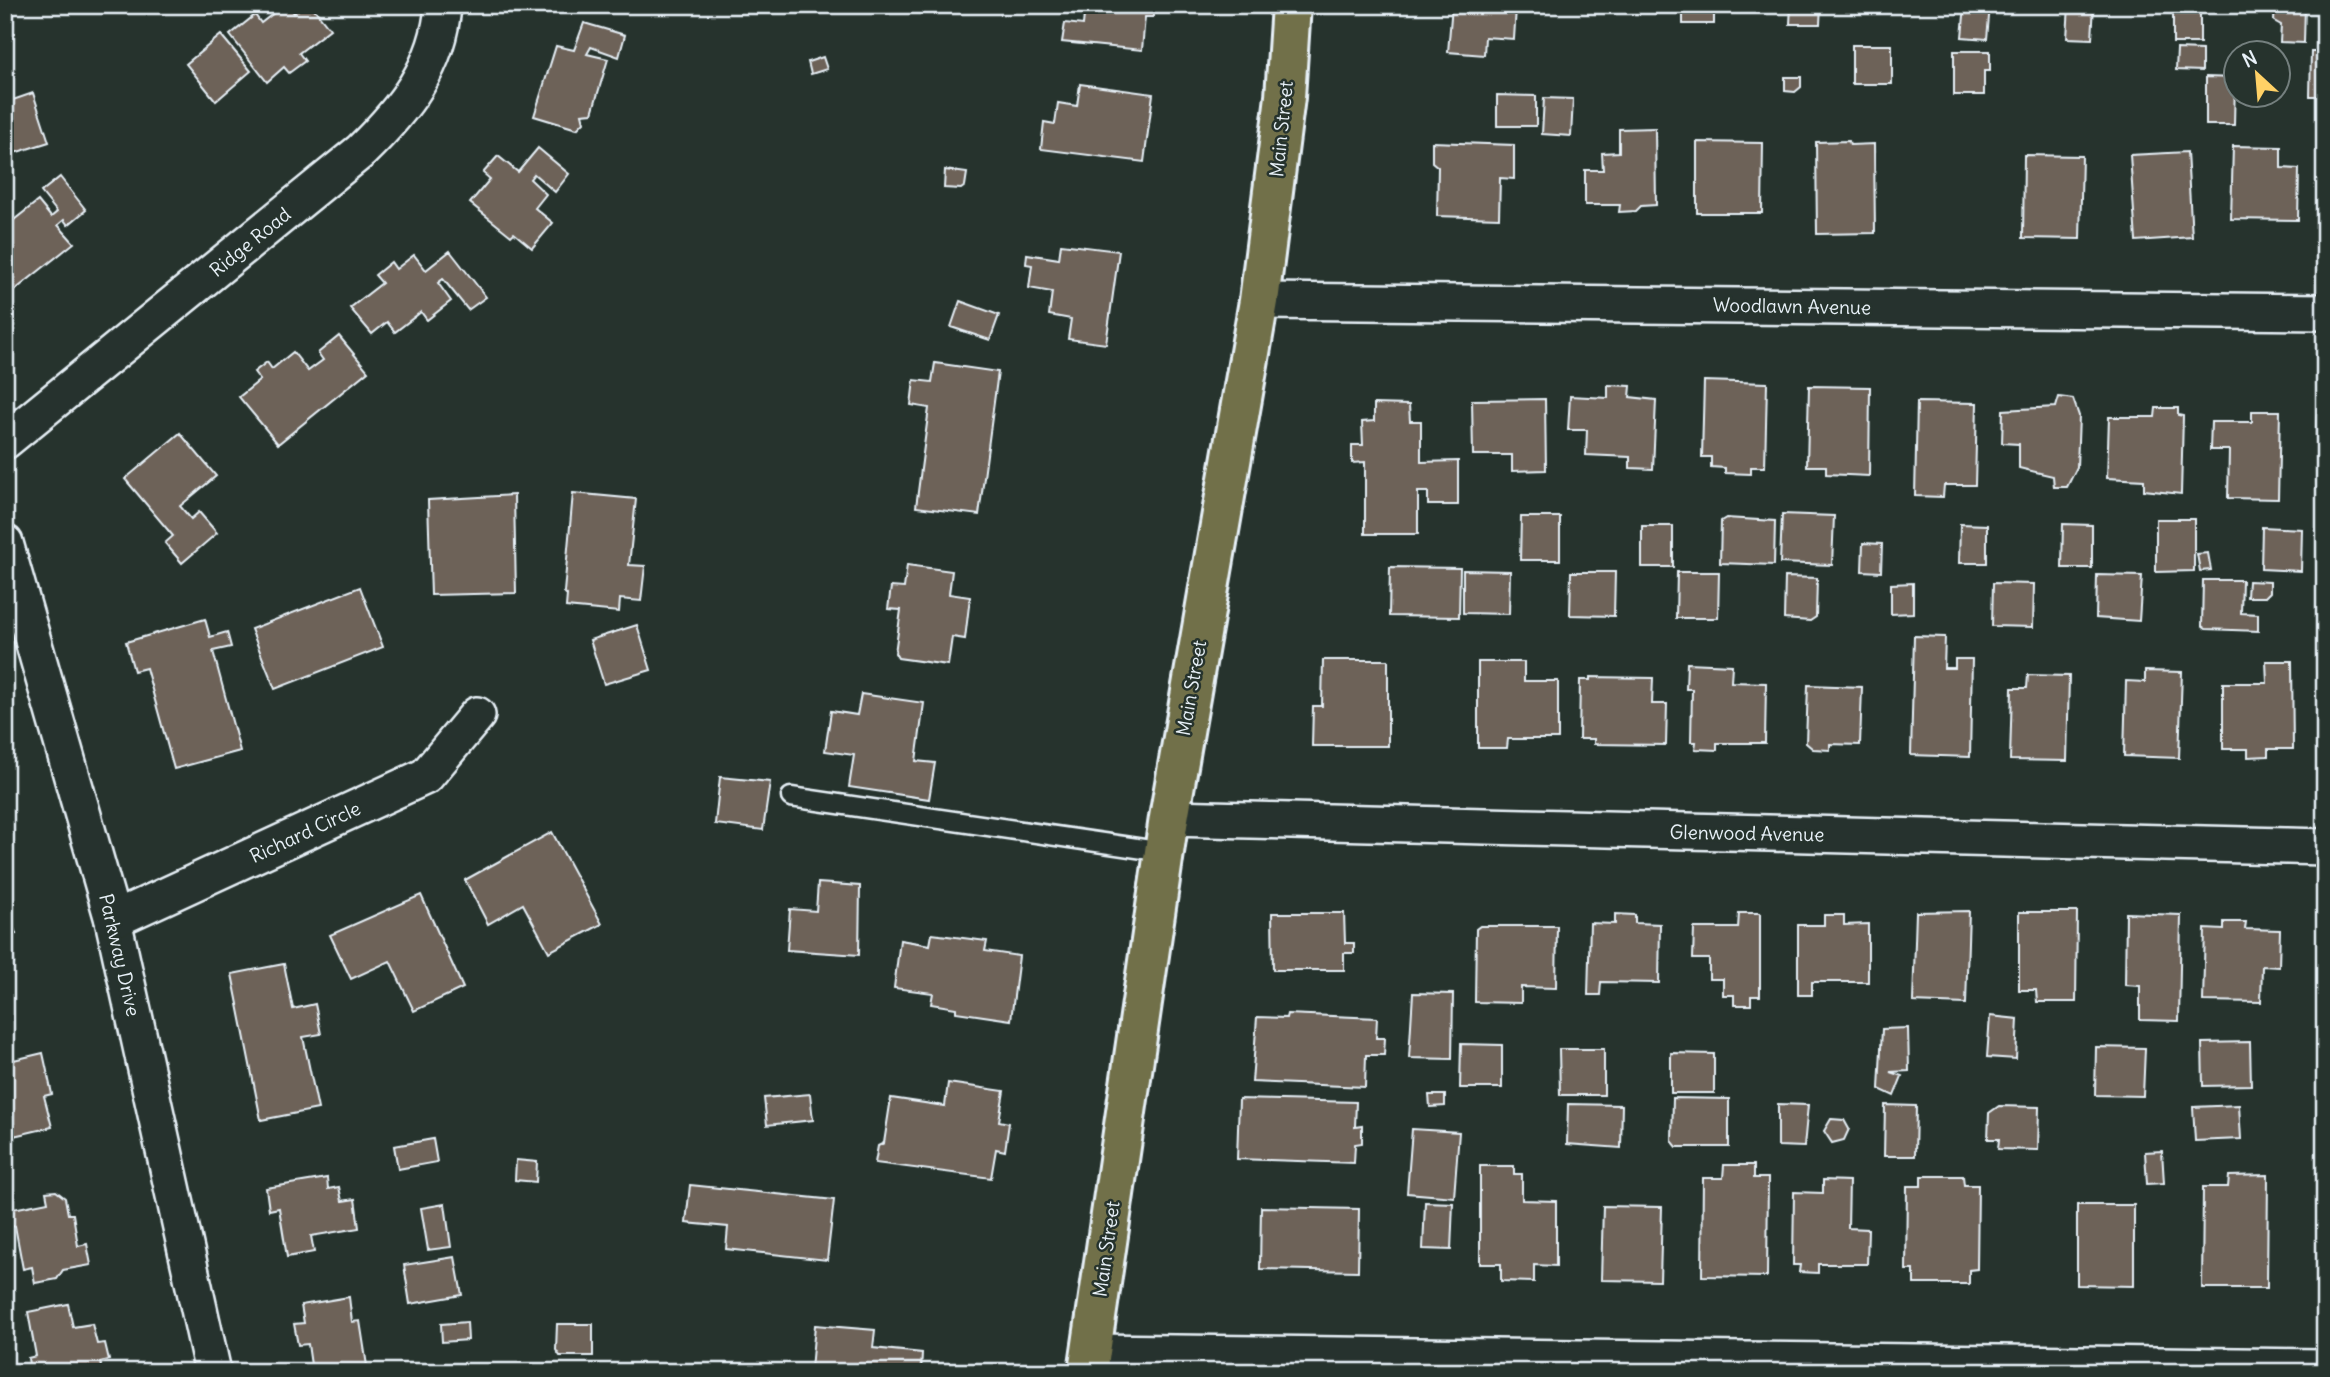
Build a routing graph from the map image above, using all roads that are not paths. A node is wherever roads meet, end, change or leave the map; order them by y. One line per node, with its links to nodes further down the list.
1 (443, 5): 5 (street, Ridge Road)
2 (1291, 5): 3 (main road, Main Street)
3 (1259, 301): 4 (street, Woodlawn Avenue); 9 (main road, Main Street)
4 (2325, 312)
5 (5, 440)
6 (5, 543): 11 (street, Parkway Drive)
7 (477, 715): 11 (street, Richard Circle)
8 (790, 797): 9 (lane)
9 (1167, 835): 10 (street, Glenwood Avenue); 12 (main road, Main Street)
10 (2325, 848)
11 (113, 920): 14 (street, Parkway Drive)
12 (1090, 1362): 13 (street)
13 (2325, 1367)
14 (213, 1372)

